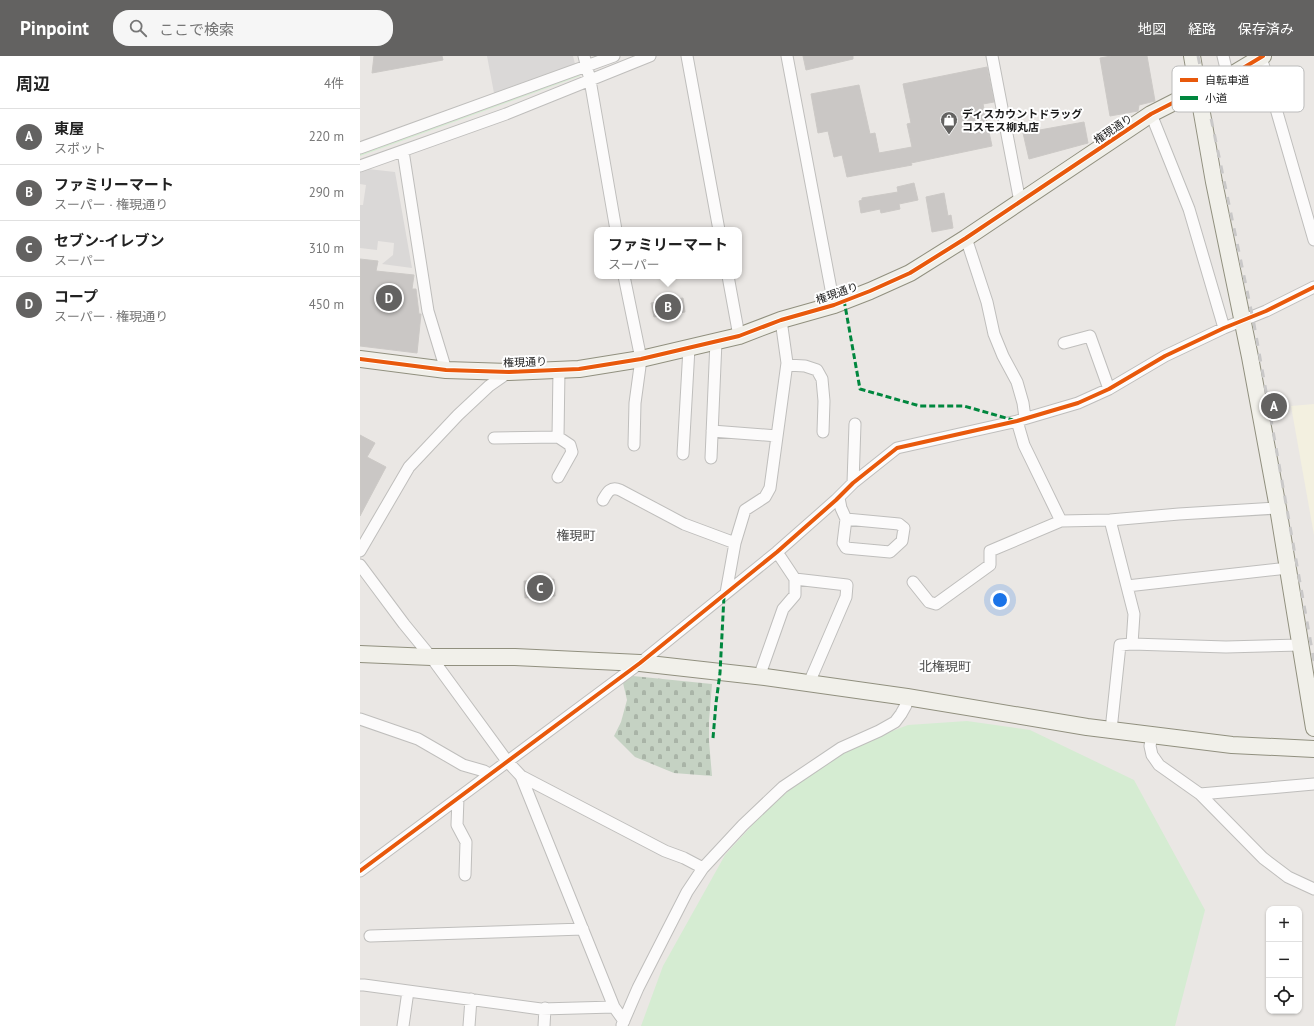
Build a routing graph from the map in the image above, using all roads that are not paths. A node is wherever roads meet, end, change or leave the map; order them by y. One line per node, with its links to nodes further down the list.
1 (614, 56): 9 (street)
2 (650, 56): 14 (street)
3 (687, 56): 24 (street)
4 (787, 56): 30 (street)
5 (992, 56): 22 (street)
6 (1192, 56): 10 (street)
7 (1224, 56): 11 (street)
8 (1262, 56): 12 (street, 権現通り); 13 (street)
9 (585, 61): 14 (street); 19 (street)
10 (1194, 66)
11 (1226, 66)
12 (1245, 66)
13 (1265, 66)
14 (590, 80): 20 (street); 23 (street)
15 (1172, 103): 18 (street, 権現通り)
16 (1202, 112): 32 (street)
17 (1278, 112): 26 (street)
18 (1151, 114): 22 (street, 権現通り); 33 (street)
19 (360, 148)
20 (403, 151): 21 (street); 41 (street)
21 (360, 166)
22 (1020, 202): 25 (street, 権現通り)
23 (615, 227)
24 (718, 227)
25 (966, 238): 30 (street, 権現通り); 45 (street)
26 (1314, 240)
27 (625, 279): 39 (street)
28 (729, 279): 34 (street)
29 (1314, 287): 32 (street)
30 (834, 305): 31 (street, 権現通り)
31 (781, 320): 34 (street, 権現通り); 40 (street)
32 (1243, 320): 33 (street); 59 (street)
33 (1224, 328): 44 (street)
34 (739, 336): 35 (street, 権現通り)
35 (716, 341): 37 (street, 権現通り); 47 (street)
36 (1064, 343): 44 (street)
37 (689, 348): 39 (street, 権現通り); 53 (street)
38 (360, 359): 41 (street, 権現通り)
39 (641, 359): 42 (street, 権現通り); 52 (street)
40 (787, 365): 48 (street); 49 (street)
41 (446, 370): 43 (street, 権現通り)
42 (559, 370): 43 (street, 権現通り); 50 (street)
43 (509, 372): 64 (street)
44 (1109, 389): 45 (street)
45 (1021, 420): 56 (street); 62 (street)
46 (855, 424): 56 (street)
47 (712, 431): 49 (street); 54 (street)
48 (823, 432)
49 (777, 436): 63 (street)
50 (558, 437): 51 (street); 55 (street)
51 (494, 438)
52 (634, 444)
53 (683, 454)
54 (711, 458)
55 (558, 478)
56 (853, 483): 57 (street)
57 (839, 498): 60 (street); 65 (street)
58 (603, 500): 63 (street)
59 (1278, 508): 61 (street); 67 (street)
60 (846, 519): 60 (street)
61 (1110, 520): 62 (street); 70 (street)
62 (1061, 521): 69 (street)
63 (735, 543): 71 (street)
64 (360, 551)
65 (777, 552): 68 (street); 71 (street)
66 (360, 565): 75 (street)
67 (1288, 568): 70 (street); 73 (street)
68 (796, 579): 77 (street); 78 (street)
69 (912, 582)
70 (1127, 586): 72 (street)
71 (726, 593): 76 (street)
72 (1132, 644): 73 (street); 82 (street)
73 (1301, 645): 81 (street)
74 (360, 654): 75 (street)
75 (431, 657): 76 (street); 85 (street)
76 (640, 663): 77 (street); 85 (street)
77 (759, 676): 78 (street)
78 (809, 683): 79 (street)
79 (907, 697): 82 (street); 91 (street)
80 (360, 719): 86 (street)
81 (1314, 728)
82 (1111, 730): 83 (street)
83 (1152, 734): 84 (street); 89 (street)
84 (1314, 748)
85 (507, 761): 86 (street); 87 (street)
86 (490, 774): 90 (street)
87 (521, 776): 91 (street); 95 (street)
88 (1314, 784): 89 (street)
89 (1200, 794): 94 (street)
90 (458, 798): 92 (street); 93 (street)
91 (703, 868): 102 (street)
92 (360, 871)
93 (465, 875)
94 (1314, 889)
95 (583, 929): 96 (street); 100 (street)
96 (370, 936)
97 (360, 985): 98 (street)
98 (408, 991): 99 (street); 103 (street)
99 (471, 999): 101 (street); 104 (street)
100 (614, 1007): 101 (street); 102 (street)
101 (545, 1008): 105 (street)
102 (623, 1023)
103 (403, 1026)
104 (469, 1026)
105 (544, 1026)

